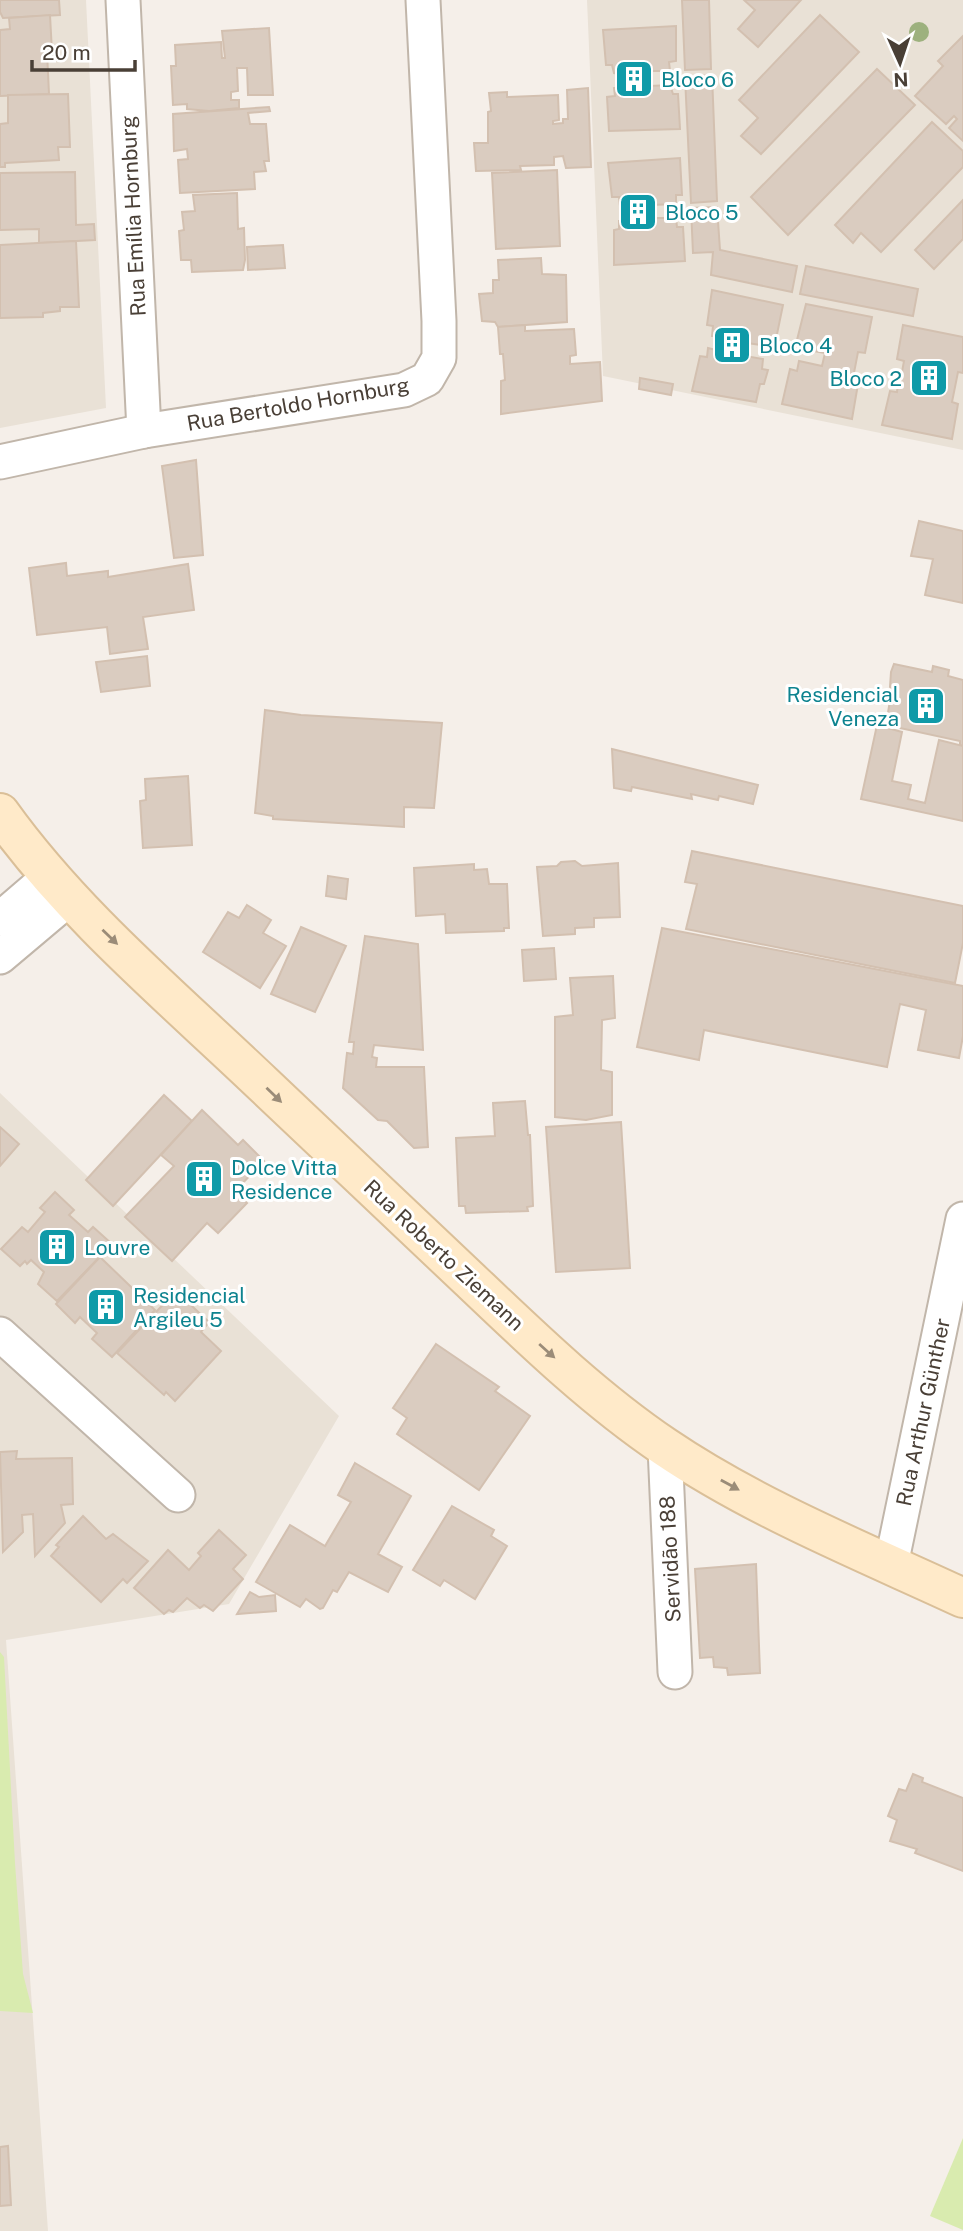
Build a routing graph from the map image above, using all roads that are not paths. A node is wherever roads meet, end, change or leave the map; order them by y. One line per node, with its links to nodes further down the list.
1 (123, 0): 3 (street, Rua Emília Hornburg)
2 (423, 0): 3 (street, Rua Bertoldo Hornburg)
3 (144, 431): 4 (street, Rua Bertoldo Hornburg)
4 (0, 461)
5 (0, 813): 6 (main road, Rua Roberto Ziemann)
6 (60, 887): 7 (street); 8 (street); 11 (main road, Rua Roberto Ziemann, one-way to 11)
7 (0, 919)
8 (0, 957)
9 (963, 1219): 13 (street, Rua Arthur Günther)
10 (0, 1334): 12 (street)
11 (665, 1447): 13 (main road, Rua Roberto Ziemann, one-way to 13); 15 (street, Servidão 188)
12 (178, 1495)
13 (891, 1565): 14 (main road, Rua Roberto Ziemann)
14 (963, 1598)
15 (675, 1672)

